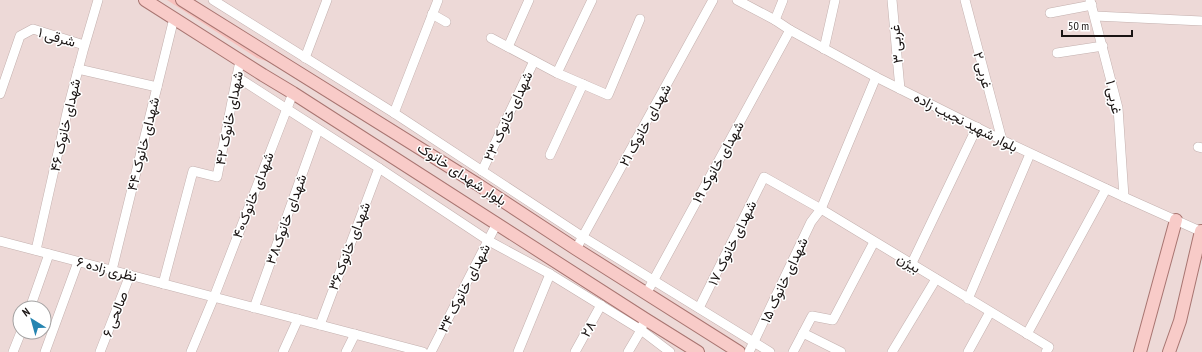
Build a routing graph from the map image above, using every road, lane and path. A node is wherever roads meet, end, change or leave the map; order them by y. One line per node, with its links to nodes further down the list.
1 (98, 0): 26 (street, ۴۶ شهدای خانوک)
2 (145, 0): 19 (main road, بلوار شهدای خانوک)
3 (182, 0): 41 (main road, بلوار شهدای خانوک)
4 (213, 0): 31 (street)
5 (327, 0): 31 (street)
6 (438, 0): 17 (street)
7 (529, 0): 28 (street)
8 (592, 0): 35 (street)
9 (713, 0): 65 (street, شهدای خانوک ۲۱)
10 (737, 0): 21 (street, بلوار شهید نجیب زاده)
11 (783, 0): 21 (street)
12 (835, 0): 29 (street)
13 (892, 0): 42 (street, غربی ۳)
14 (965, 0): 49 (street, غربی ۲)
15 (1091, 3): 16 (street); 18 (street, غربی ۱)
16 (1050, 13)
17 (432, 14): 23 (street); 46 (street)
18 (1095, 16): 22 (street); 27 (street, غربی ۱)
19 (174, 18): 32 (main road, بلوار شهدای خانوک); 40 (street, ۴۴ شهدای خانوک)
20 (640, 19): 39 (street)
21 (775, 20): 24 (street, بلوار شهید نجیب زاده)
22 (1202, 21)
23 (446, 22)
24 (790, 30): 29 (street, بلوار شهید نجیب زاده); 78 (street, شهدای خانوک ۱۹)
25 (491, 38): 28 (street)
26 (84, 45): 34 (street, ۴۶ شهدای خانوک); 44 (street, شرقی ۱)
27 (1103, 46): 30 (street); 58 (street, غربی ۱)
28 (508, 47): 33 (street)
29 (824, 49): 38 (street, بلوار شهید نجیب زاده)
30 (1057, 53)
31 (305, 58): 37 (street)
32 (240, 61): 36 (street, شهدای خانوک ۴۲); 43 (main road, بلوار شهدای خانوک)
33 (534, 61): 35 (street); 55 (street, شهدای خانوک ۲۳)
34 (78, 69): 40 (street); 70 (street, ۴۶ شهدای خانوک)
35 (557, 73): 39 (street)
36 (237, 77): 45 (street); 79 (street, شهدای خانوک ۴۲)
37 (335, 77): 41 (street); 46 (street)
38 (876, 77): 42 (street, بلوار شهید نجیب زاده); 60 (street, شهدای خانوک ۱۵)
39 (583, 84): 53 (street)
40 (157, 87): 74 (street, ۴۴ شهدای خانوک)
41 (327, 89): 51 (main road, بلوار شهدای خانوک)
42 (900, 89): 47 (street, بلوار شهید نجیب زاده)
43 (293, 93): 45 (street, شهدای خانوک۴۰); 63 (main road, بلوار شهدای خانوک)
44 (0, 94)
45 (286, 109): 48 (street); 81 (street, شهدای خانوک۴۰)
46 (394, 113): 50 (street)
47 (977, 127): 49 (street, بلوار شهید نجیب زاده); 73 (street)
48 (318, 130): 54 (street); 85 (street, شهدای خانوک۳۸)
49 (1002, 140): 52 (street, بلوار شهید نجیب زاده)
50 (437, 142): 51 (street); 55 (street)
51 (429, 154): 61 (main road, بلوار شهدای خانوک)
52 (1030, 154): 57 (street, بلوار شهید نجیب زاده); 82 (street)
53 (550, 155)
54 (379, 168): 67 (street); 89 (street, شهدای خانوک۳۶)
55 (482, 171): 59 (street)
56 (764, 177): 60 (street, بیژن); 86 (street, شهدای خانوک ۱۷)
57 (1106, 189): 58 (street, بلوار شهید نجیب زاده); 93 (street)
58 (1124, 197): 62 (street, بلوار شهید نجیب زاده)
59 (538, 208): 61 (street); 65 (street)
60 (821, 209): 68 (street, بیژن); 95 (street, شهدای خانوک ۱۵)
61 (532, 220): 69 (main road, بلوار شهدای خانوک)
62 (1176, 220): 64 (street, بلوار شهید نجیب زاده); 117 (main road)
63 (497, 223): 67 (street, ۳۴ شهدای خانوک); 90 (main road, بلوار شهدای خانوک)
64 (1201, 231): 118 (main road)
65 (583, 237): 69 (street, شهدای خانوک ۲۱); 78 (street)
66 (0, 241): 70 (street, نظری زاده ۶)
67 (489, 241): 75 (street); 103 (street, ۳۴ شهدای خانوک)
68 (874, 242): 73 (street, بیژن); 91 (street)
69 (576, 249): 80 (main road, بلوار شهدای خانوک)
70 (36, 250): 71 (street, نظری زاده ۶)
71 (49, 254): 72 (street, نظری زاده ۶); 83 (street)
72 (78, 262): 74 (street, نظری زاده ۶); 97 (street)
73 (912, 265): 77 (street, بیژن)
74 (112, 270): 76 (street, نظری زاده ۶)
75 (550, 274): 84 (street); 104 (street)
76 (130, 275): 79 (street, نظری زاده ۶); 98 (street, ۶ صالحی)
77 (936, 279): 82 (street, بیژن); 114 (street)
78 (654, 280): 80 (street, شهدای خانوک ۱۹); 86 (street)
79 (163, 284): 81 (street, نظری زاده ۶)
80 (646, 294): 109 (main road, بلوار شهدای خانوک)
81 (214, 297): 85 (street, نظری زاده ۶); 99 (street, شهدای خانوک۴۰)
82 (968, 299): 87 (street, بیژن)
83 (33, 300)
84 (601, 305): 90 (street); 105 (street, ۲۸)
85 (254, 308): 88 (street, نظری زاده ۶)
86 (699, 308): 95 (street)
87 (990, 312): 93 (street, بیژن); 115 (street)
88 (298, 319): 89 (street, نظری زاده ۶); 100 (street)
89 (320, 325): 92 (street, نظری زاده ۶)
90 (643, 325): 106 (street); 107 (street); 108 (main road, بلوار شهدای خانوک)
91 (803, 333): 112 (street); 113 (street)
92 (355, 334): 101 (street); 102 (street, نظری زاده ۶)
93 (1027, 334): 116 (street, بیژن)
94 (18, 340): 96 (street)
95 (755, 343): 110 (street, شهدای خانوک ۱۵); 111 (street)
96 (14, 352)
97 (45, 352)
98 (100, 352)
99 (191, 352)
100 (282, 352)
101 (346, 352)
102 (423, 352)
103 (431, 352)
104 (518, 352)
105 (575, 352)
106 (628, 352)
107 (670, 352)
108 (698, 352)
109 (739, 352)
110 (750, 352)
111 (770, 352)
112 (793, 352)
113 (841, 352)
114 (892, 352)
115 (968, 352)
116 (1046, 352)
117 (1140, 352)
118 (1169, 352)

